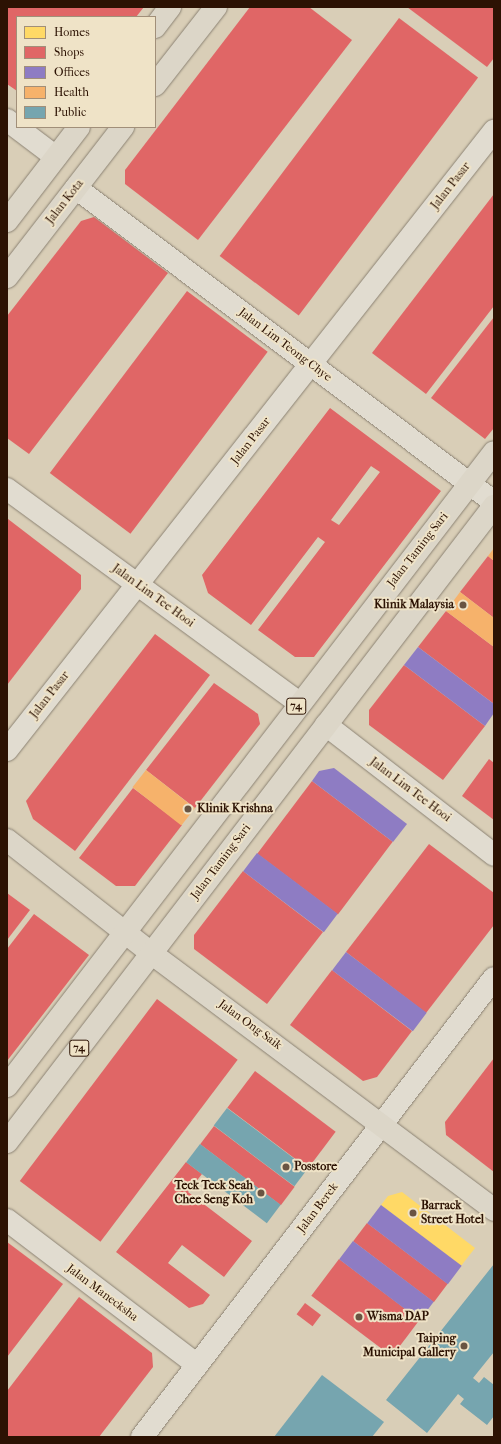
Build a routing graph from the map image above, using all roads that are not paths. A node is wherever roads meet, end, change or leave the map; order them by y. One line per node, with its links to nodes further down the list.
1 (170, 7): 3 (main road)
2 (216, 7): 4 (main road)
3 (156, 26)
4 (156, 84)
5 (7, 120): 6 (street)
6 (16, 127)
7 (18, 128): 11 (street)
8 (78, 128): 11 (main road)
9 (122, 128): 12 (main road, Jalan Kota)
10 (494, 131): 15 (street, Jalan Pasar)
11 (56, 157): 13 (main road)
12 (76, 188): 14 (main road, Jalan Kota); 15 (street, Jalan Lim Teong Chye)
13 (7, 221)
14 (7, 277)
15 (311, 364): 17 (street, Jalan Lim Teong Chye); 21 (street, Jalan Pasar)
16 (494, 452): 17 (main road, Jalan Taming Sari / 74)
17 (470, 483): 19 (street, Jalan Lim Teong Chye); 22 (main road, Jalan Taming Sari / 74)
18 (7, 489): 21 (street, Jalan Lim Tee Hooi)
19 (494, 502)
20 (494, 506): 23 (main road, Jalan Taming Sari / 74)
21 (138, 585): 22 (street, Jalan Lim Tee Hooi); 24 (street, Jalan Pasar)
22 (299, 703): 27 (main road, Jalan Taming Sari / 74)
23 (326, 725): 26 (street, Jalan Lim Tee Hooi); 28 (main road, Jalan Taming Sari / 74)
24 (7, 750)
25 (7, 840): 27 (main road, Jalan Ong Saik)
26 (494, 855)
27 (124, 930): 28 (main road, Jalan Ong Saik); 30 (main road, Jalan Taming Sari / 74)
28 (151, 953): 31 (main road, Jalan Ong Saik); 32 (main road, Jalan Taming Sari / 74)
29 (494, 978): 31 (street, Jalan Berek)
30 (7, 1086)
31 (381, 1124): 33 (main road, Jalan Ong Saik); 35 (street, Jalan Berek)
32 (7, 1142)
33 (494, 1210)
34 (7, 1220): 35 (street, Jalan Manecksha)
35 (197, 1365): 36 (street, Jalan Berek)
36 (142, 1437)

